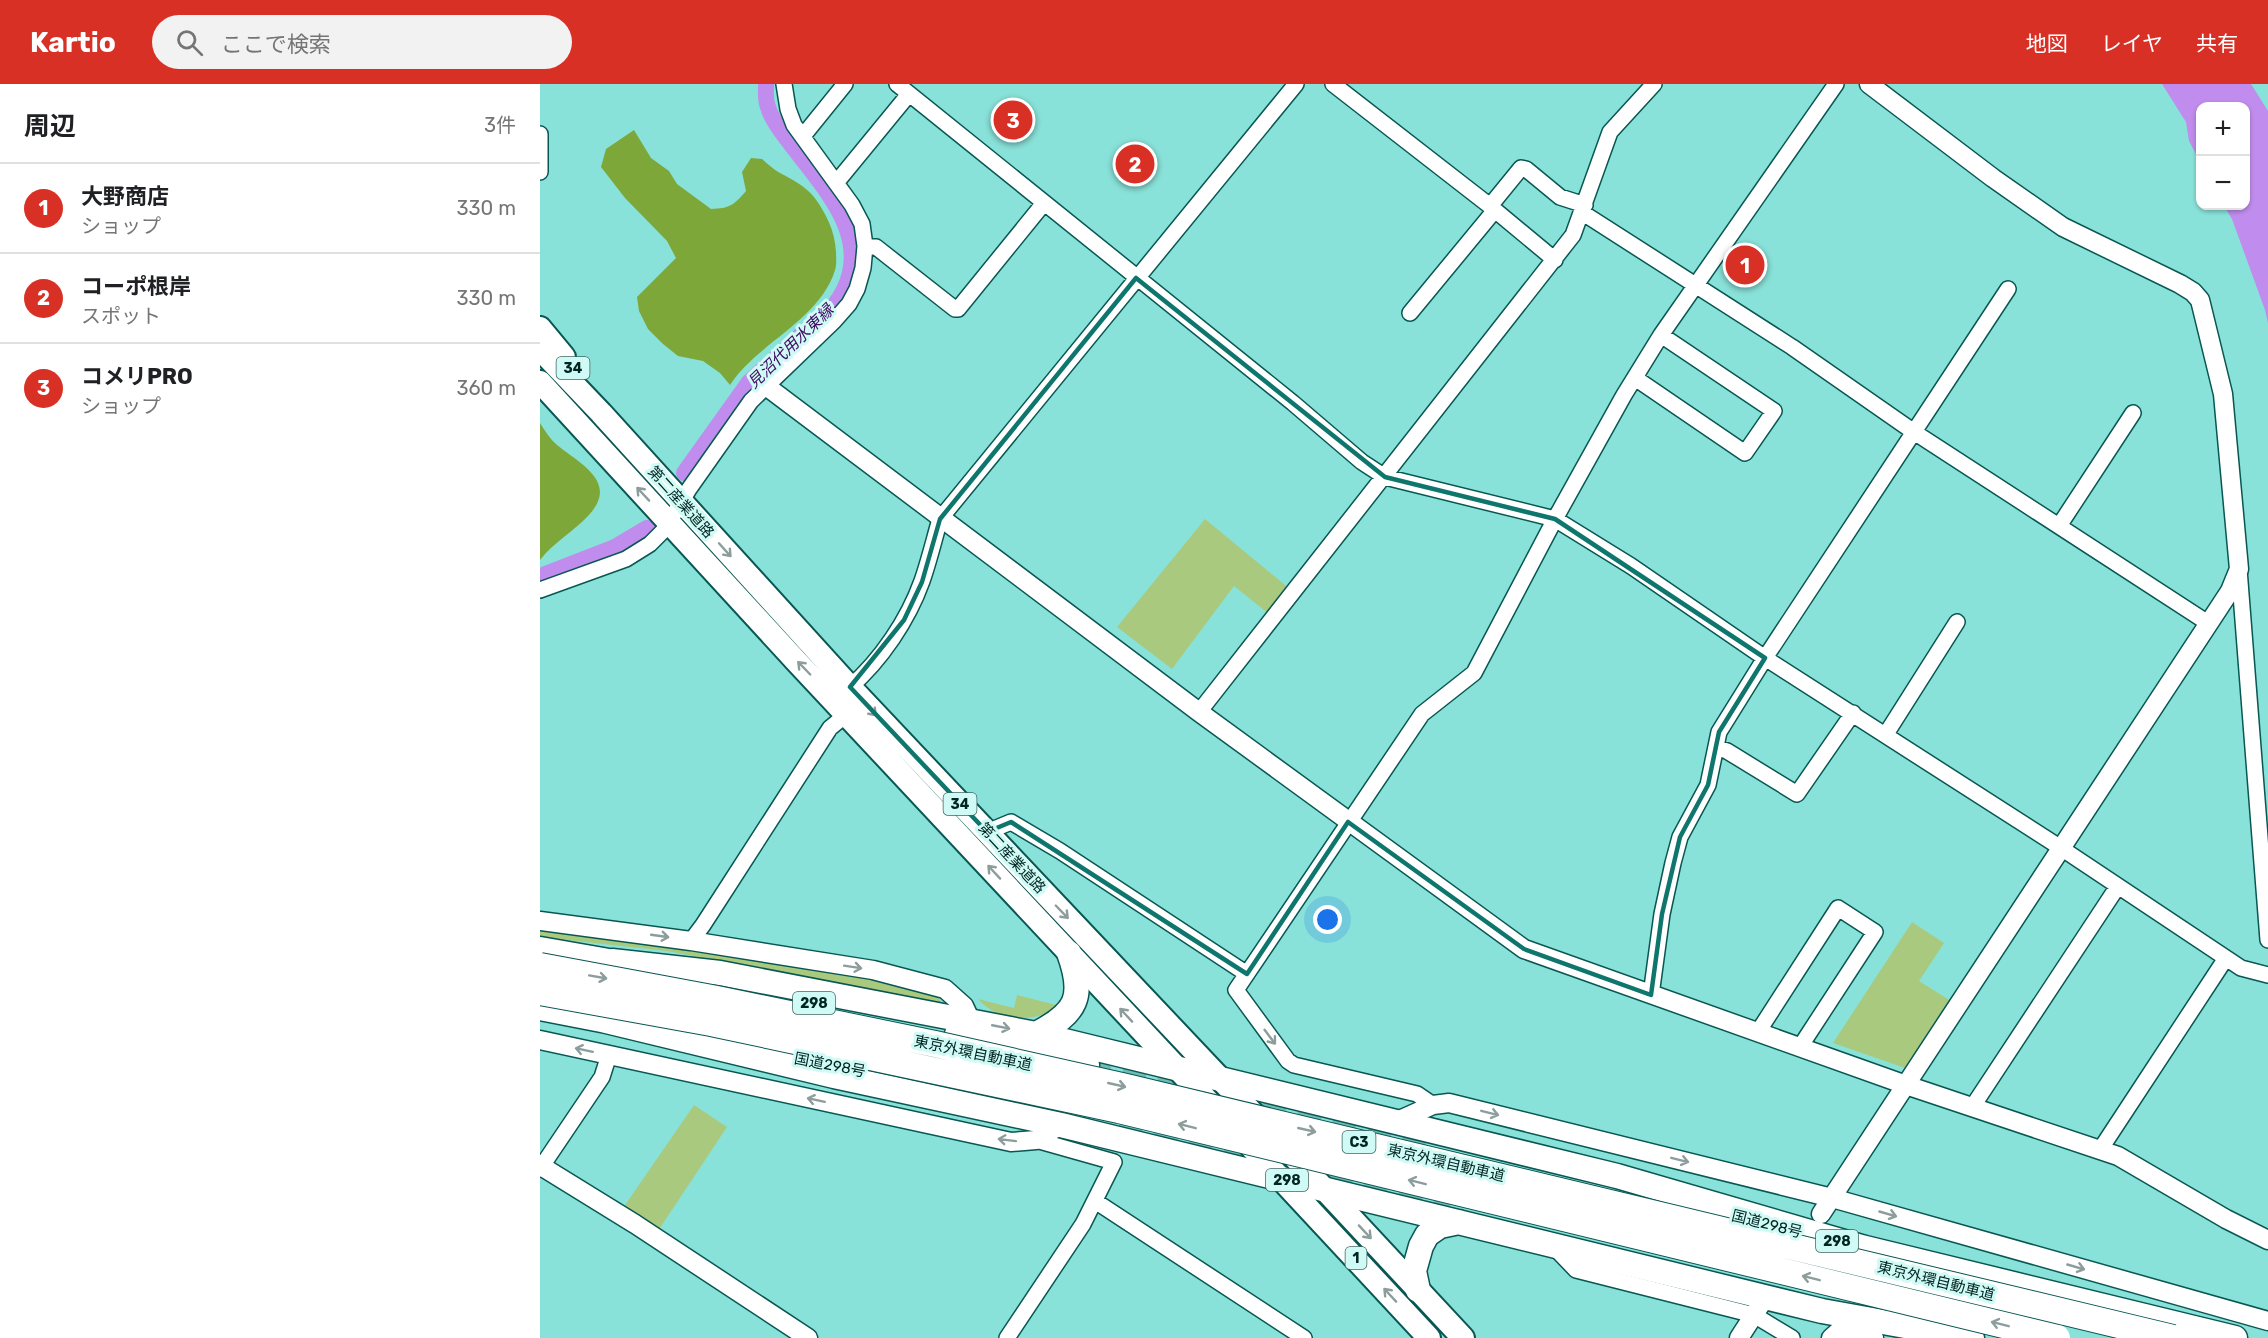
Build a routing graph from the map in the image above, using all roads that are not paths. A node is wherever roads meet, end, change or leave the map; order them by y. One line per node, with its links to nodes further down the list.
1 (784, 84): 10 (street)
2 (845, 84): 10 (street)
3 (1296, 84): 18 (street)
4 (1333, 84): 14 (street)
5 (1654, 84): 15 (street)
6 (1836, 84): 19 (street)
7 (1869, 84): 39 (street)
8 (903, 89): 12 (street); 13 (street)
9 (540, 134): 11 (street)
10 (803, 136): 12 (street)
11 (540, 172)
12 (836, 183): 16 (street)
13 (1044, 202): 16 (street); 18 (street)
14 (1492, 208): 15 (street); 17 (street); 21 (street)
15 (1584, 209): 17 (street); 19 (street)
16 (865, 246): 27 (street)
17 (1555, 260): 33 (street)
18 (1136, 278): 33 (street); 35 (street)
19 (1694, 285): 23 (street); 31 (street)
20 (2008, 289): 31 (street)
21 (1410, 313)
22 (540, 328): 29 (main road, 34)
23 (1661, 335): 25 (street); 25 (street)
24 (540, 349): 29 (main road, 第二産業道路 / 34)
25 (1635, 378): 36 (street)
26 (540, 382): 32 (main road, 第二産業道路 / 34)
27 (766, 386): 34 (street); 35 (street)
28 (540, 401): 32 (main road, 34)
29 (601, 413): 34 (main road, 第二産業道路 / 34)
30 (2133, 413): 38 (street)
31 (1914, 432): 38 (street); 43 (street)
32 (607, 455): 37 (main road, 第二産業道路 / 34, one-way to 32)
33 (1385, 477): 36 (street); 45 (street)
34 (681, 502): 37 (street); 44 (main road, 第二産業道路 / 34, one-way to 44)
35 (940, 519): 44 (street); 45 (street)
36 (1555, 519): 43 (street); 50 (street)
37 (669, 523): 40 (street); 47 (main road, 第二産業道路 / 34, one-way to 37)
38 (2059, 526): 42 (street)
39 (2240, 569): 42 (street); 55 (street)
40 (540, 590)
41 (1957, 622): 48 (street)
42 (2208, 623): 52 (street)
43 (1766, 658): 46 (street); 49 (street)
44 (850, 687): 51 (main road, 第二産業道路 / 34, one-way to 51)
45 (1198, 712): 50 (street)
46 (1853, 713): 48 (street); 49 (street)
47 (847, 714): 56 (street); 58 (main road, 第二産業道路 / 34, one-way to 47)
48 (1886, 734): 52 (street)
49 (1716, 747): 65 (street)
50 (1348, 822): 62 (street); 65 (street)
51 (987, 832): 62 (street); 76 (main road, 第二産業道路 / 34, one-way to 76)
52 (2061, 848): 53 (street); 77 (street)
53 (2118, 886): 59 (street); 79 (street)
54 (540, 921): 56 (street, one-way to 56)
55 (2268, 940)
56 (691, 941): 68 (street, one-way to 68)
57 (540, 949): 60 (highway, 298)
58 (1069, 953): 70 (highway); 75 (main road, 第二産業道路 / 34, one-way to 58)
59 (2226, 958): 63 (street); 85 (street)
60 (612, 961): 68 (highway, 298); 74 (highway, 298)
61 (540, 966): 111 (highway, 東京外環自動車道 / C3, one-way to 111, bridge)
62 (1247, 974): 78 (street, one-way to 78)
63 (2268, 975)
64 (540, 992): 110 (highway, 東京外環自動車道 / C3, one-way to 64, bridge)
65 (1652, 995): 69 (street)
66 (540, 1008): 67 (highway, 国道298号 / 298)
67 (602, 1020): 81 (highway, 298); 82 (highway, 国道298号 / 298)
68 (971, 1021): 70 (highway, 298, one-way to 70)
69 (1758, 1032): 72 (street); 72 (street)
70 (1036, 1034): 75 (highway, 298)
71 (540, 1040): 73 (street, one-way to 71)
72 (1800, 1047): 77 (street)
73 (609, 1054): 83 (street, one-way to 73); 86 (street)
74 (1087, 1065)
75 (1174, 1067): 76 (highway, 298); 87 (main road, 第二産業道路 / 34)
76 (1219, 1078): 80 (highway, 298); 88 (main road, 第二産業道路 / 34)
77 (1906, 1085): 79 (street); 89 (street)
78 (1433, 1106): 80 (street); 89 (street, one-way to 89)
79 (1973, 1106): 85 (street)
80 (1395, 1122): 95 (highway, 298)
81 (1061, 1125): 83 (street); 87 (highway, 298)
82 (1119, 1126)
83 (1036, 1140): 90 (street)
84 (1438, 1146): 95 (highway, 国道298号 / 298)
85 (2100, 1150): 93 (street)
86 (540, 1167): 99 (street)
87 (1283, 1179): 88 (highway, 298); 102 (main road, 第二産業道路 / 1, one-way to 87)
88 (1325, 1189): 91 (highway, 298); 96 (main road, 第二産業道路 / 1, one-way to 96)
89 (1832, 1198): 92 (street); 98 (street, one-way to 98)
90 (1095, 1201): 100 (street); 101 (street)
91 (1455, 1214): 94 (highway, 298); 96 (highway); 109 (highway, 298)
92 (1821, 1214)
93 (2268, 1240)
94 (1550, 1243): 97 (street); 108 (highway, 298)
95 (1865, 1248): 112 (highway, 国道298号 / 298)
96 (1418, 1290): 103 (main road, 第二産業道路 / 1)
97 (1758, 1310): 104 (street); 105 (street)
98 (2268, 1321)
99 (808, 1338)
100 (1007, 1338)
101 (1304, 1338)
102 (1429, 1338)
103 (1462, 1338)
104 (1739, 1338)
105 (1792, 1338)
106 (1831, 1338): 107 (street)
107 (1874, 1338)
108 (1972, 1338)
109 (1983, 1338)
110 (2057, 1338)
111 (2173, 1338)
112 (2235, 1338)

